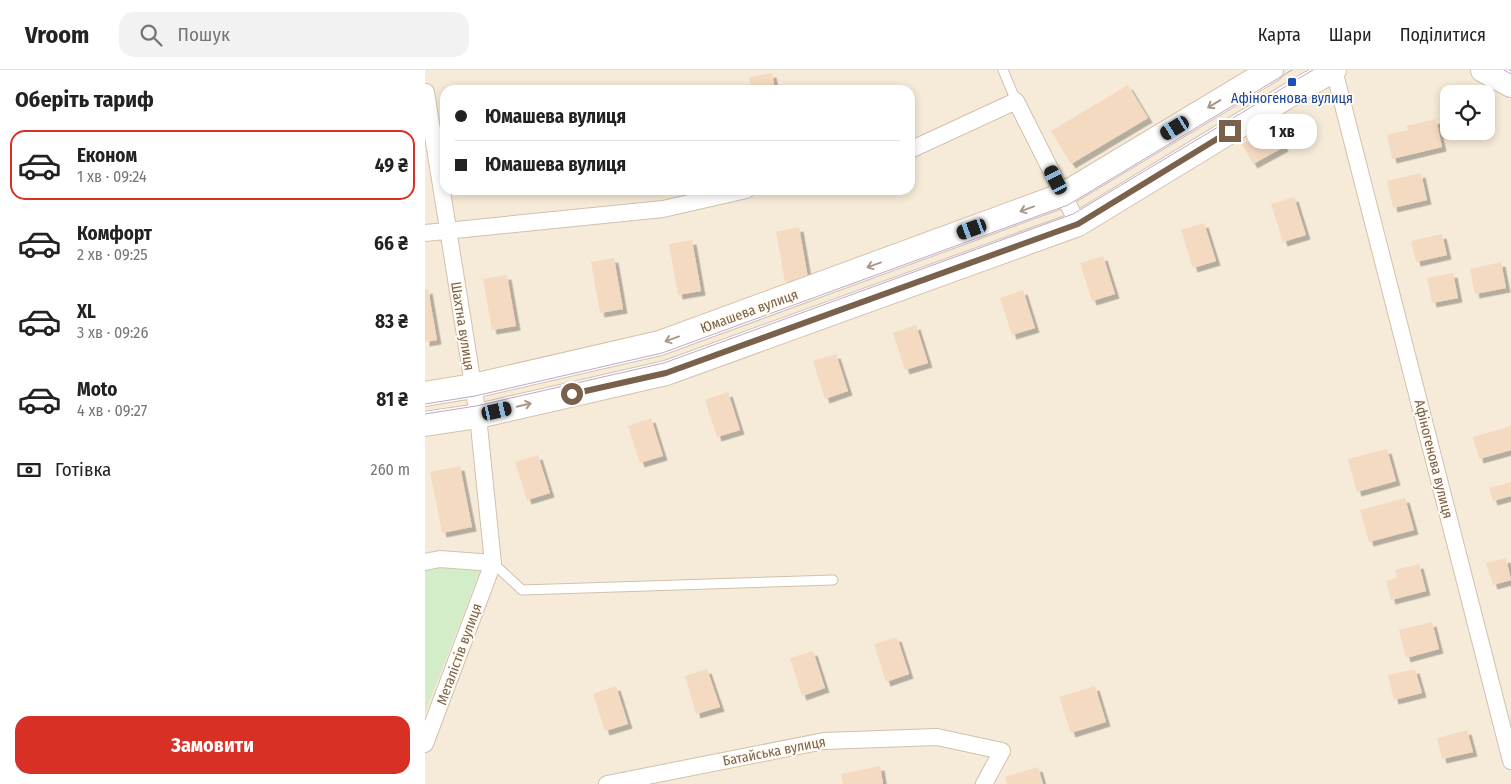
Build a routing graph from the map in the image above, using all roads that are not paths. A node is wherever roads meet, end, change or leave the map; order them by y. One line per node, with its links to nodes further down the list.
1 (1003, 70): 7 (lane)
2 (1271, 70): 12 (main road, Юмашева вулиця, one-way to 12)
3 (1334, 70): 13 (main road); 24 (street, Афіногенова вулиця)
4 (1483, 70): 5 (main road)
5 (1511, 85)
6 (425, 92): 9 (street, Шахтна вулиця)
7 (1017, 101): 8 (street); 12 (street)
8 (915, 148)
9 (440, 183)
10 (442, 195): 14 (street, Шахтна вулиця)
11 (724, 195): 14 (street)
12 (1063, 195): 13 (street); 16 (main road, Юмашева вулиця, one-way to 16)
13 (1078, 224): 18 (main road, one-way to 13)
14 (447, 229): 15 (street); 16 (street, Шахтна вулиця)
15 (425, 233)
16 (473, 386): 17 (main road, Юмашева вулиця); 18 (street, Шахтна вулиця)
17 (425, 394)
18 (478, 416): 19 (main road); 21 (street, Шахтна вулиця)
19 (425, 424)
20 (425, 562): 21 (street)
21 (493, 563): 22 (lane); 23 (street, Металістів вулиця)
22 (833, 580)
23 (425, 744)
24 (1511, 761)
25 (607, 784): 26 (street, Батайська вулиця)
26 (985, 784)

